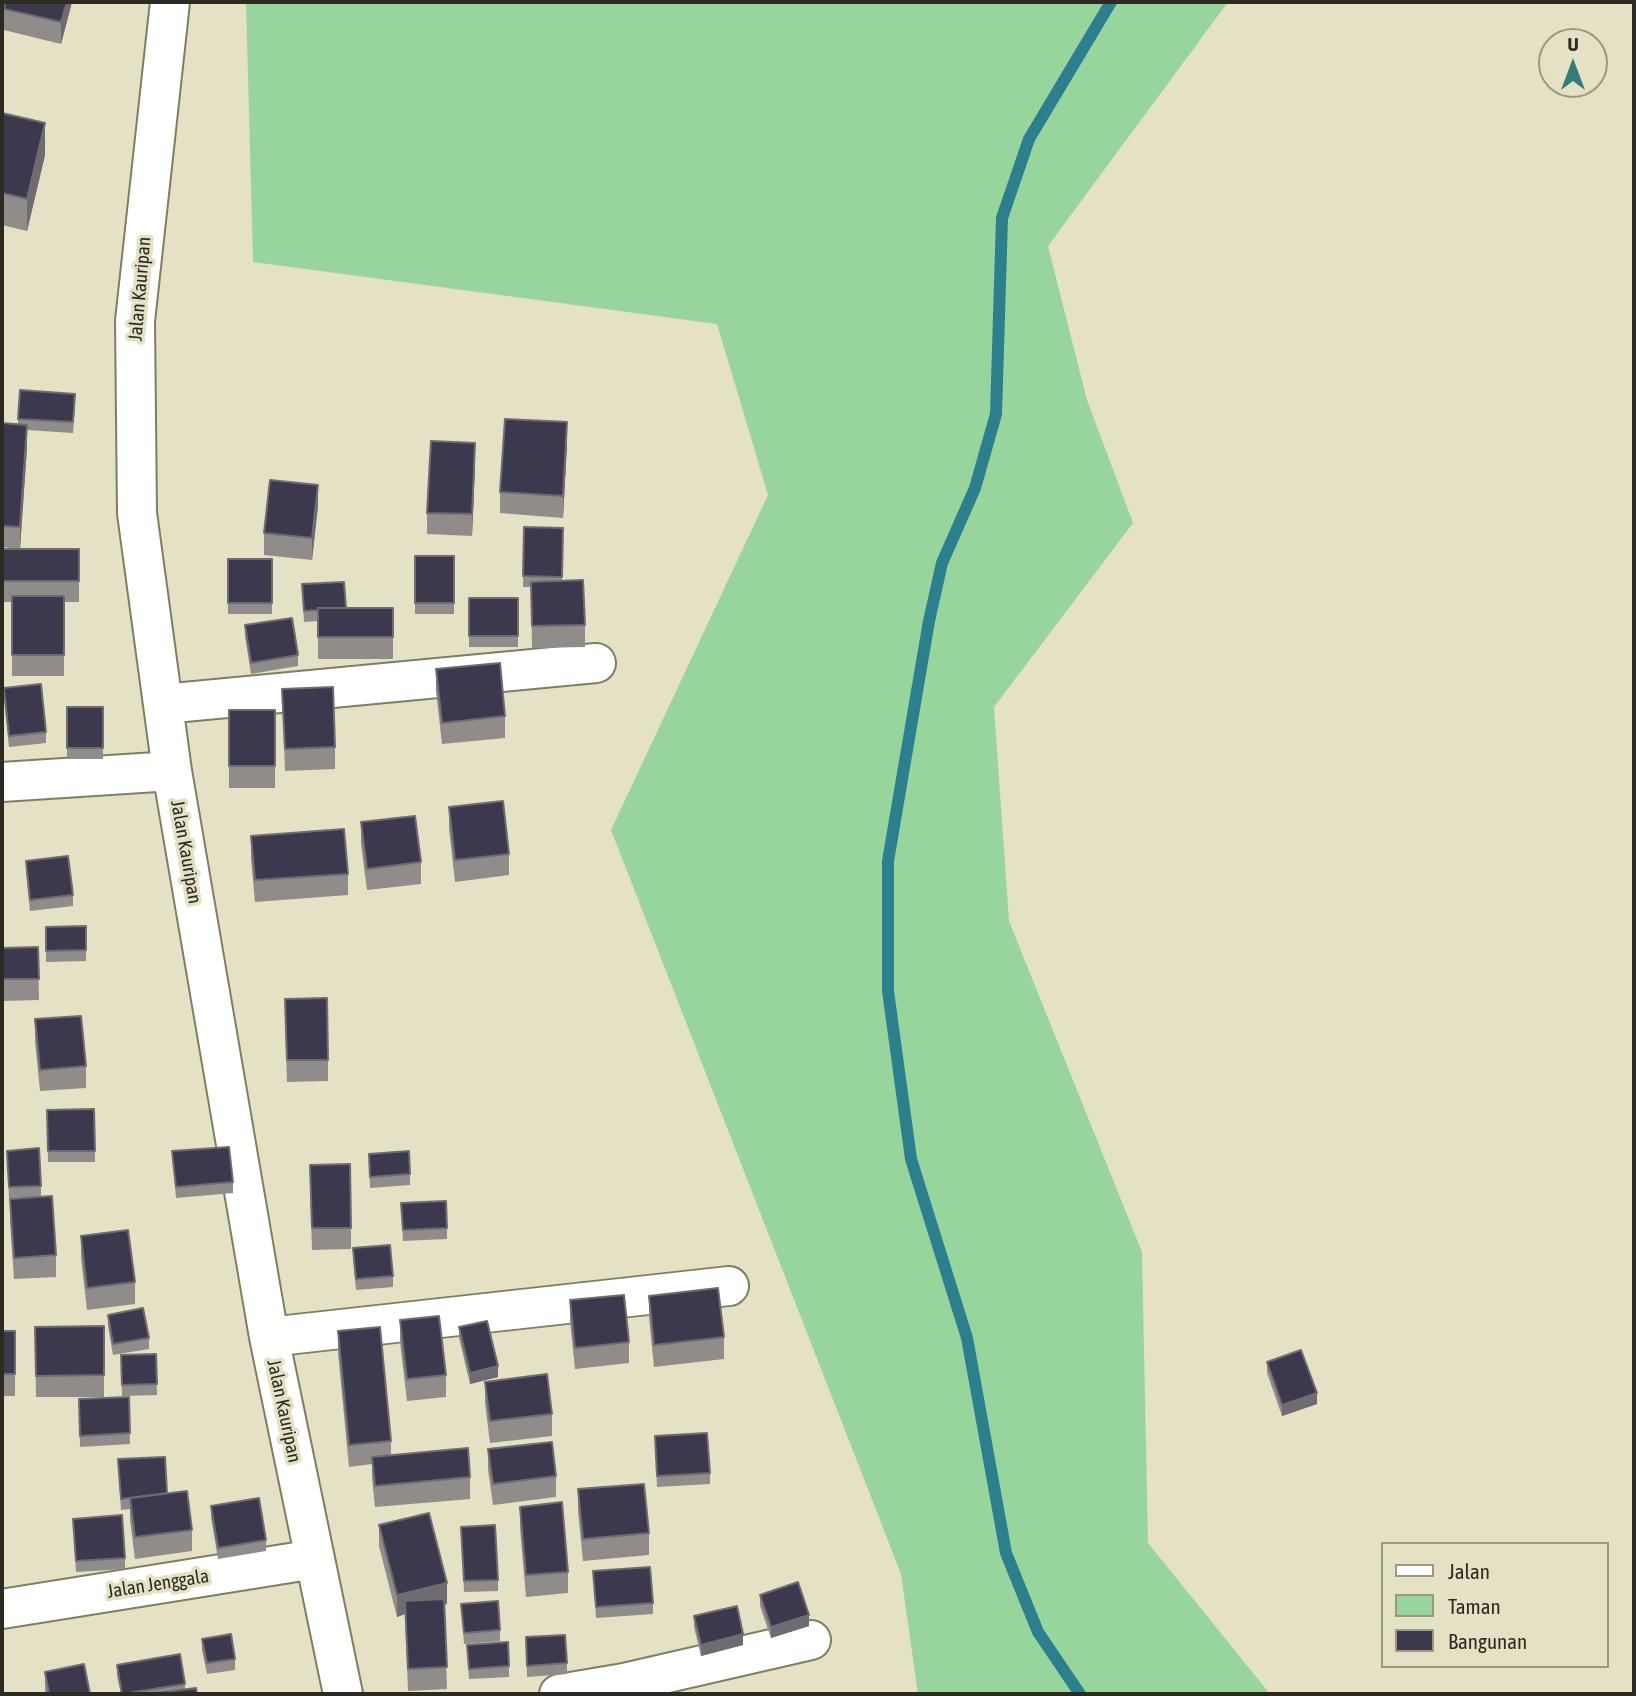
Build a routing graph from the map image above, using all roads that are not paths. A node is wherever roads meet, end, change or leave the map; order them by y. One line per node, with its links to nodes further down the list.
1 (170, 2): 3 (street, Jalan Kauripan)
2 (596, 663): 3 (street)
3 (163, 704): 4 (street, Jalan Kauripan)
4 (172, 771): 5 (street); 7 (street, Jalan Kauripan)
5 (2, 782)
6 (729, 1286): 7 (street)
7 (269, 1337): 8 (street, Jalan Kauripan)
8 (315, 1559): 9 (street, Jalan Jenggala); 11 (street, Jalan Kauripan)
9 (2, 1609)
10 (811, 1640): 12 (street)
11 (343, 1694)
12 (559, 1694)

